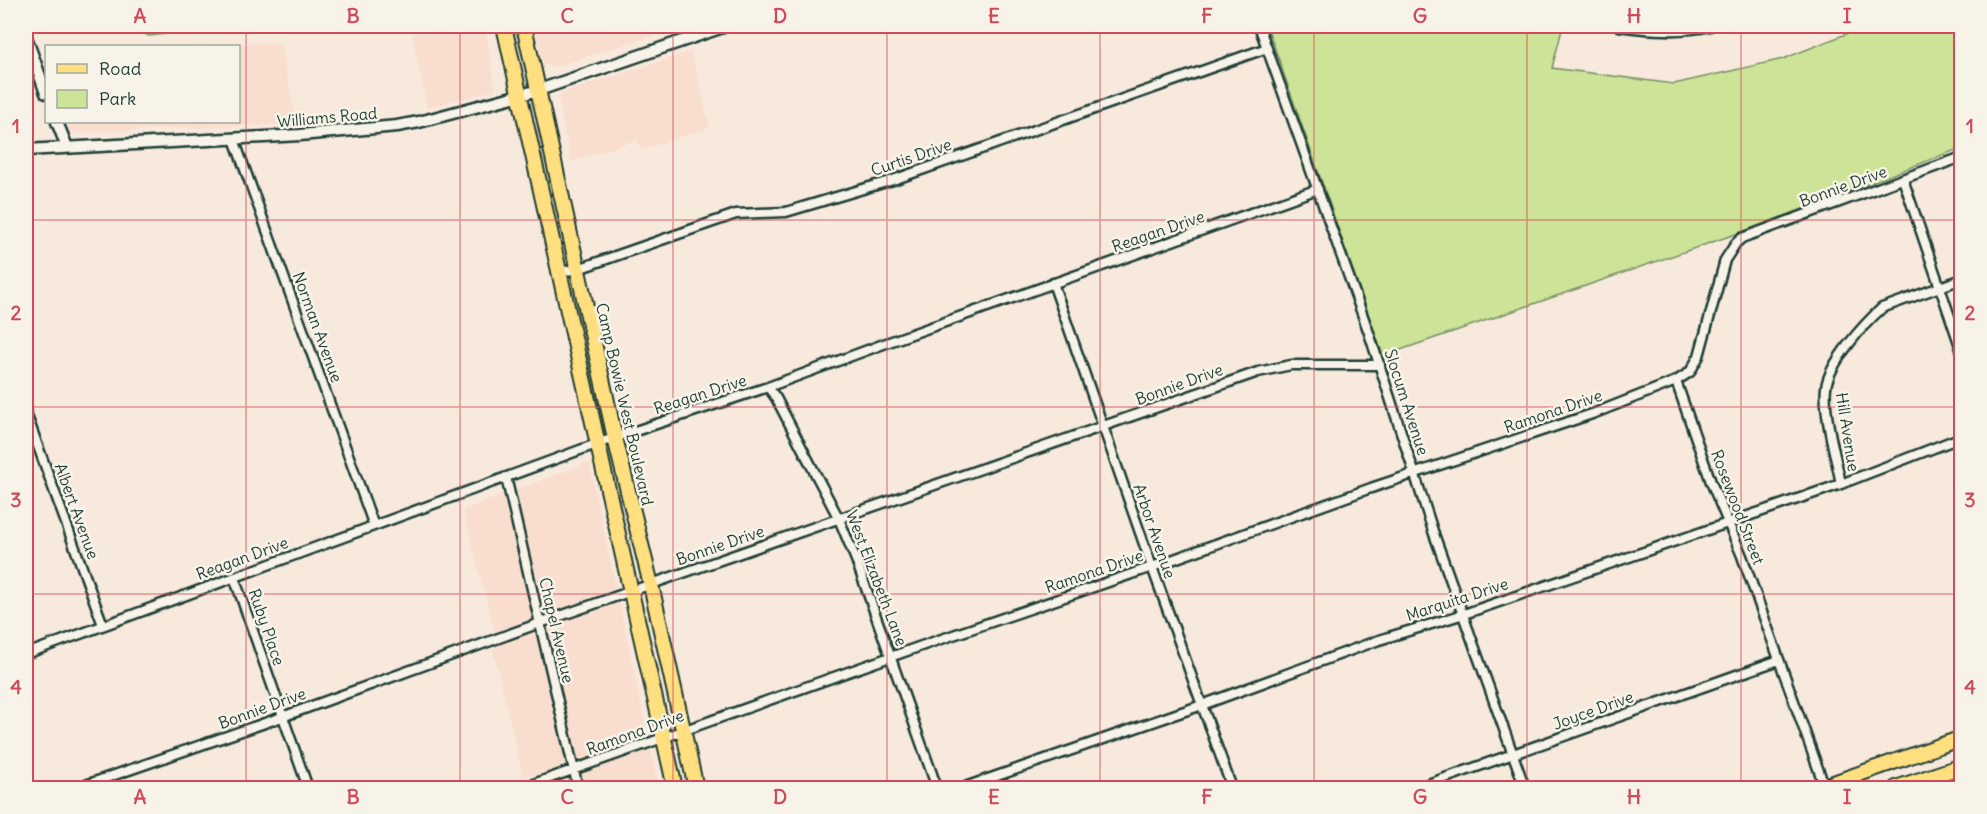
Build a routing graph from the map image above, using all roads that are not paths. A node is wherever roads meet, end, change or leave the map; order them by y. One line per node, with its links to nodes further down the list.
1 (504, 26): 13 (main road, Camp Bowie West Boulevard)
2 (524, 26): 12 (main road, Camp Bowie West Boulevard)
3 (688, 26): 9 (street)
4 (726, 26): 9 (street, Williams Road)
5 (1259, 26): 10 (street, Slocum Avenue)
6 (1620, 26): 7 (street)
7 (1710, 26)
8 (26, 37): 11 (street)
9 (691, 38): 12 (street, Williams Road)
10 (1267, 48): 20 (street, Slocum Avenue); 21 (street, Curtis Drive)
11 (45, 90)
12 (539, 90): 13 (street, Williams Road); 21 (main road, Camp Bowie West Boulevard)
13 (518, 94): 15 (street, Williams Road); 22 (main road, Camp Bowie West Boulevard)
14 (57, 123): 16 (street)
15 (234, 139): 16 (street, Williams Road); 40 (street, Norman Avenue)
16 (67, 147): 17 (street, Williams Road)
17 (26, 150)
18 (1962, 158): 19 (street, Bonnie Drive)
19 (1903, 179): 25 (street); 28 (street, Bonnie Drive)
20 (1317, 189): 24 (street, Reagan Drive); 27 (street, Slocum Avenue)
21 (578, 269): 22 (street, Curtis Drive); 33 (main road, Camp Bowie West Boulevard)
22 (560, 272): 34 (main road, Camp Bowie West Boulevard)
23 (1962, 279): 25 (street, Hill Avenue)
24 (1053, 283): 29 (street, Reagan Drive); 31 (street, Arbor Avenue)
25 (1940, 287): 26 (street); 37 (street, Hill Avenue)
26 (1962, 352)
27 (1380, 365): 31 (street, Bonnie Drive); 35 (street, Slocum Avenue)
28 (1676, 381): 35 (street, Ramona Drive); 39 (street, Rosewood Street)
29 (768, 387): 33 (street, Reagan Drive); 38 (street, West Elizabeth Lane)
30 (26, 405): 47 (street, Albert Avenue)
31 (1103, 427): 38 (street, Bonnie Drive); 41 (street, Arbor Avenue)
32 (1962, 437): 37 (street, Marquita Drive)
33 (615, 438): 34 (street, Reagan Drive); 43 (main road, Camp Bowie West Boulevard)
34 (599, 443): 36 (street, Reagan Drive); 44 (main road, Camp Bowie West Boulevard)
35 (1414, 474): 41 (street, Ramona Drive); 45 (street, Slocum Avenue)
36 (506, 477): 40 (street, Reagan Drive); 46 (street, Chapel Avenue)
37 (1841, 484): 39 (street, Marquita Drive)
38 (839, 519): 43 (street, Bonnie Drive); 49 (street, West Elizabeth Lane)
39 (1728, 523): 45 (street, Marquita Drive); 50 (street, Rosewood Street)
40 (374, 526): 42 (street, Reagan Drive)
41 (1152, 567): 49 (street, Ramona Drive); 51 (street, Arbor Avenue)
42 (234, 577): 47 (street, Reagan Drive); 52 (street, Ruby Place)
43 (651, 585): 44 (street, Bonnie Drive); 53 (main road, Camp Bowie West Boulevard)
44 (630, 591): 46 (street, Bonnie Drive); 54 (main road, Camp Bowie West Boulevard)
45 (1464, 614): 51 (street, Marquita Drive); 56 (street, Slocum Avenue)
46 (540, 622): 52 (street, Bonnie Drive); 58 (street, Chapel Avenue)
47 (103, 625): 48 (street, Reagan Drive)
48 (26, 654)
49 (891, 658): 53 (street, Ramona Drive); 66 (street, West Elizabeth Lane)
50 (1779, 660): 56 (street, Joyce Drive); 59 (street, Rosewood Street)
51 (1202, 705): 67 (street, Marquita Drive); 68 (street, Arbor Avenue)
52 (282, 717): 60 (street, Bonnie Drive); 61 (street, Ruby Place)
53 (684, 731): 54 (street, Ramona Drive); 65 (main road, Camp Bowie West Boulevard)
54 (664, 738): 58 (street, Ramona Drive); 64 (main road, Camp Bowie West Boulevard)
55 (1962, 738): 59 (main road)
56 (1513, 755): 69 (street, Joyce Drive); 70 (street, Slocum Avenue)
57 (1962, 766): 71 (main road)
58 (573, 770): 62 (street, Ramona Drive); 63 (street, Chapel Avenue)
59 (1823, 788)
60 (77, 789)
61 (308, 789)
62 (522, 789)
63 (578, 789)
64 (675, 789)
65 (696, 789)
66 (937, 789)
67 (962, 789)
68 (1232, 789)
69 (1417, 789)
70 (1525, 789)
71 (1896, 789)

